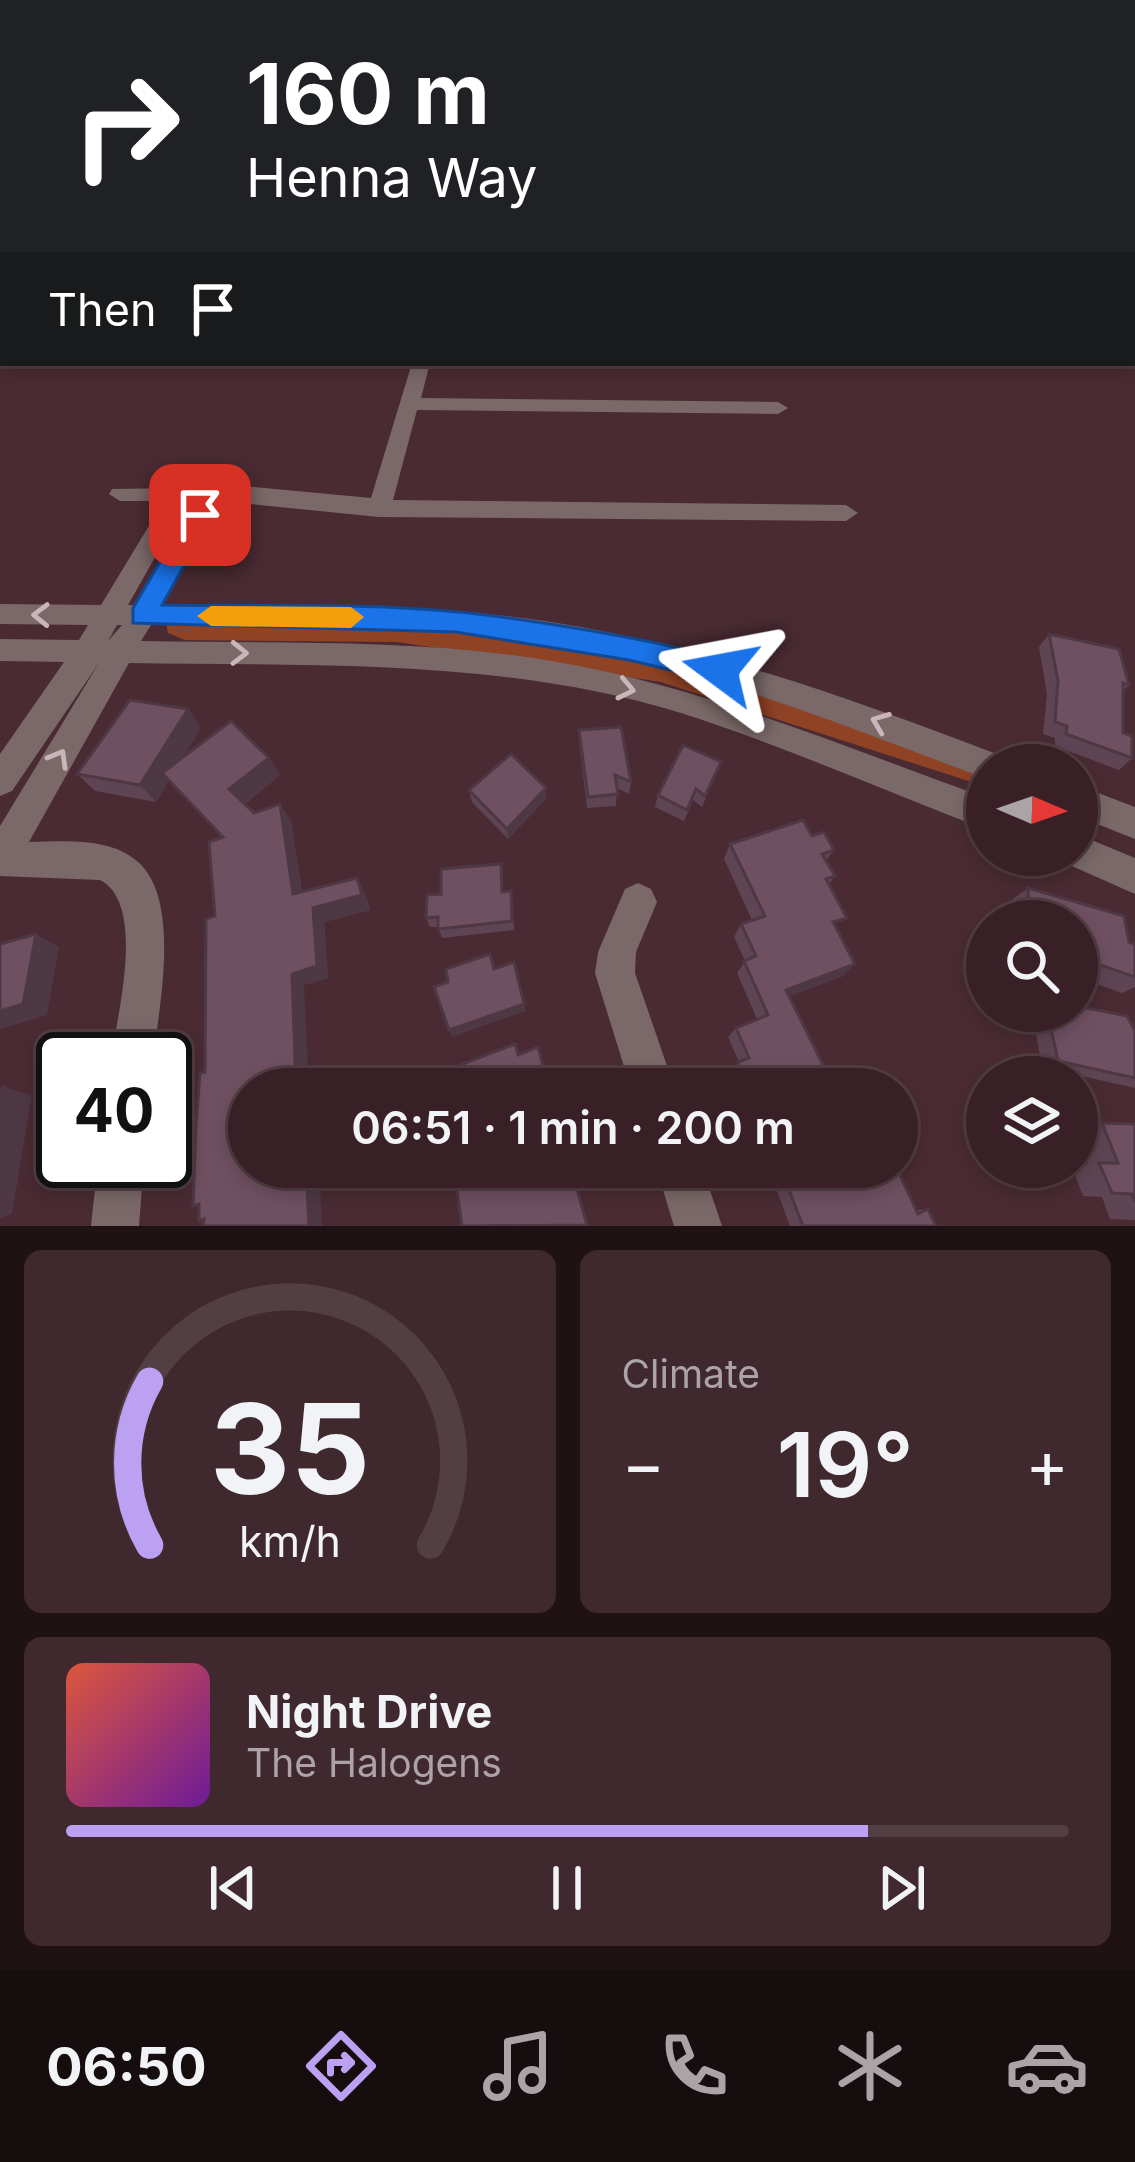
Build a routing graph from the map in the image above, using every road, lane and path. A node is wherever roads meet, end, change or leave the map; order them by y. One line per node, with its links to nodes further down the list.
1 (420, 366): 2 (street)
2 (410, 404): 3 (street); 7 (street)
3 (778, 408)
4 (180, 493): 5 (street); 6 (street); 9 (street)
5 (213, 493): 7 (street); 10 (street)
6 (120, 494)
7 (379, 509): 8 (street)
8 (846, 513)
9 (156, 537): 10 (street); 13 (street)
10 (187, 537): 12 (street)
11 (0, 614): 13 (street, one-way to 11)
12 (142, 615): 13 (street); 16 (street); 17 (street, one-way to 12)
13 (110, 616): 15 (street)
14 (0, 650): 15 (street)
15 (88, 650): 16 (street); 18 (street)
16 (122, 651): 19 (street, one-way to 19); 22 (street, one-way to 16)
17 (966, 756)
18 (0, 781)
19 (966, 806)
20 (1098, 808): 21 (street)
21 (1135, 823)
22 (0, 859): 26 (street)
23 (1098, 860): 24 (street)
24 (1135, 876)
25 (638, 902): 27 (street)
26 (134, 1032)
27 (646, 1068)
28 (119, 1188): 30 (street)
29 (686, 1188): 31 (street)
30 (115, 1226)
31 (698, 1226)

